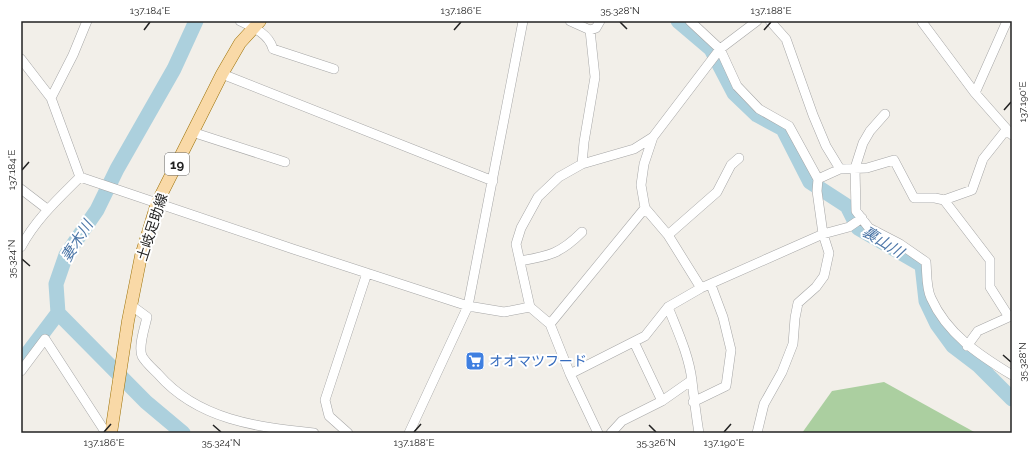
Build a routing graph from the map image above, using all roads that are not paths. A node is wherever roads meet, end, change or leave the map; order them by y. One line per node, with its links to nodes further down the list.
1 (87, 21): 19 (street)
2 (240, 21): 12 (street)
3 (523, 21): 31 (street)
4 (570, 21): 13 (street)
5 (600, 21): 13 (street)
6 (690, 21): 14 (street)
7 (757, 21): 11 (street)
8 (770, 21): 28 (street)
9 (1007, 21): 18 (street)
10 (922, 22): 18 (street)
11 (746, 24): 14 (street)
12 (256, 25): 16 (street); 17 (main road, 土岐足助線 / 19)
13 (590, 30): 26 (street)
14 (720, 49): 23 (street); 30 (street)
15 (21, 59): 19 (street)
16 (334, 69)
17 (222, 74): 21 (main road, 土岐足助線 / 19); 31 (street)
18 (975, 93): 22 (street)
19 (51, 98): 29 (street)
20 (885, 114): 27 (street)
21 (192, 132): 25 (street); 34 (main road, 土岐足助線 / 19)
22 (1009, 133): 33 (street)
23 (653, 137): 26 (street); 35 (street)
24 (739, 158): 40 (street)
25 (285, 162)
26 (582, 164): 42 (street)
27 (855, 168): 28 (street); 33 (street); 37 (street)
28 (840, 169): 30 (street)
29 (80, 177): 34 (street); 36 (street)
30 (818, 179): 39 (street)
31 (493, 181): 47 (street)
32 (21, 189): 36 (street)
33 (944, 200): 52 (street)
34 (153, 201): 43 (street); 46 (main road, 土岐足助線 / 19)
35 (645, 208): 40 (street); 50 (street)
36 (47, 209): 41 (street)
37 (862, 218): 39 (street); 52 (street)
38 (582, 232): 42 (street)
39 (823, 234): 44 (street); 66 (street)
40 (668, 235): 45 (street)
41 (21, 246)
42 (520, 261): 48 (street)
43 (367, 273): 47 (street); 61 (street)
44 (711, 284): 45 (street); 58 (street)
45 (701, 288): 49 (street)
46 (132, 306): 59 (main road, 土岐足助線 / 19); 60 (street)
47 (468, 306): 48 (street); 62 (street)
48 (530, 307): 50 (street)
49 (668, 307): 51 (street); 56 (street)
50 (550, 324): 54 (street)
51 (634, 342): 54 (street); 57 (street)
52 (967, 346): 55 (street)
53 (21, 371): 59 (street)
54 (570, 374): 63 (street)
55 (1012, 375)
56 (692, 380): 57 (street); 58 (street)
57 (662, 401): 64 (street)
58 (693, 402): 65 (street)
59 (109, 432)
60 (314, 433)
61 (348, 433)
62 (409, 433)
63 (598, 433)
64 (611, 433)
65 (699, 433)
66 (757, 433)

